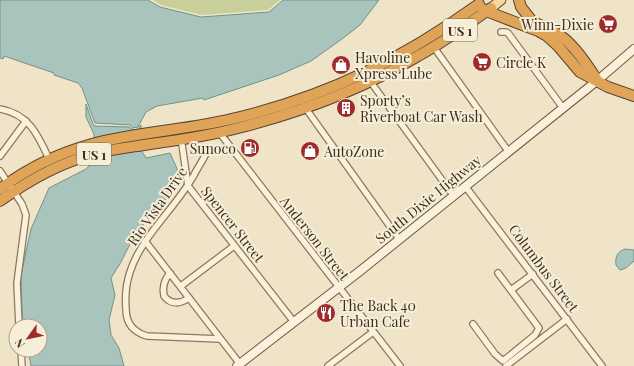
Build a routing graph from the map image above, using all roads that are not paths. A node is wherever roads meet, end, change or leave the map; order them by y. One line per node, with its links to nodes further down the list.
1 (501, 0): 3 (main road, US 1)
2 (518, 0): 4 (highway)
3 (485, 6): 4 (highway); 6 (highway, US 1); 9 (highway)
4 (532, 21): 9 (highway)
5 (501, 32): 12 (street)
6 (431, 43): 8 (highway, US 1); 19 (street)
7 (634, 49): 9 (main road, South Dixie Highway)
8 (368, 77): 11 (highway, US 1); 26 (street)
9 (598, 80): 10 (highway); 12 (main road, South Dixie Highway)
10 (634, 96)
11 (303, 104): 15 (highway, US 1); 16 (highway, US 1); 28 (street)
12 (563, 108): 19 (main road, South Dixie Highway)
13 (0, 109): 14 (street)
14 (26, 121): 20 (street); 21 (street)
15 (212, 124): 16 (street, Anderson Street); 17 (highway, US 1)
16 (219, 133): 17 (highway, US 1); 35 (street, Anderson Street)
17 (181, 134): 21 (highway, US 1); 23 (street, Spencer Street); 25 (highway, US 1)
18 (207, 150): 23 (street, Rio Vista Drive)
19 (508, 151): 24 (main road, South Dixie Highway)
20 (0, 156)
21 (49, 159): 25 (highway, US 1)
22 (0, 171): 25 (street)
23 (188, 186): 29 (street, Rio Vista Drive); 30 (street, Spencer Street)
24 (465, 186): 26 (main road, South Dixie Highway); 33 (street, Columbus Street)
25 (7, 187): 27 (highway, US 1); 38 (street)
26 (453, 195): 28 (main road, South Dixie Highway)
27 (0, 201)
28 (399, 239): 35 (main road, South Dixie Highway)
29 (146, 241): 31 (street); 45 (street, Rio Vista Drive)
30 (234, 246): 34 (street); 40 (street, Spencer Street)
31 (170, 273): 34 (street); 37 (street)
32 (498, 273): 36 (street)
33 (533, 274): 36 (street); 39 (street, Columbus Street)
34 (181, 286): 37 (street)
35 (338, 287): 40 (main road, South Dixie Highway); 43 (street, Anderson Street)
36 (511, 290): 42 (street)
37 (190, 298): 45 (street)
38 (19, 318)
39 (567, 319): 44 (street); 50 (street, Columbus Street)
40 (294, 322): 46 (main road, South Dixie Highway)
41 (473, 324): 42 (street)
42 (539, 328): 44 (street)
43 (373, 332): 47 (street); 48 (street, Anderson Street)
44 (545, 336): 49 (street)
45 (220, 339): 46 (street)
46 (238, 365)
47 (328, 366)
48 (400, 366)
49 (506, 366)
50 (602, 366)

